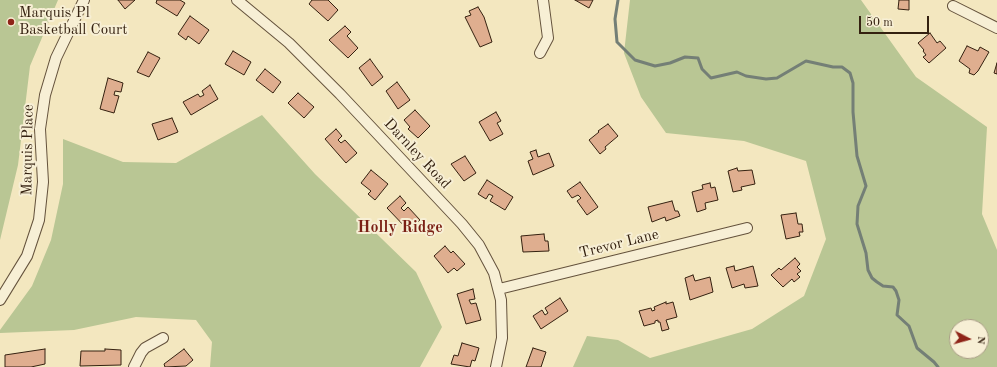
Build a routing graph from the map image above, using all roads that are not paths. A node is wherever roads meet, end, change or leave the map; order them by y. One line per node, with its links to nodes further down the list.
1 (84, 0): 9 (street, Marquis Place)
2 (237, 0): 8 (street, Darnley Road)
3 (543, 0): 6 (street)
4 (953, 6): 5 (street)
5 (997, 28)
6 (540, 53)
7 (747, 228): 8 (street, Trevor Lane)
8 (499, 289): 12 (street, Darnley Road)
9 (0, 300)
10 (163, 338): 11 (street)
11 (134, 367)
12 (496, 367)

